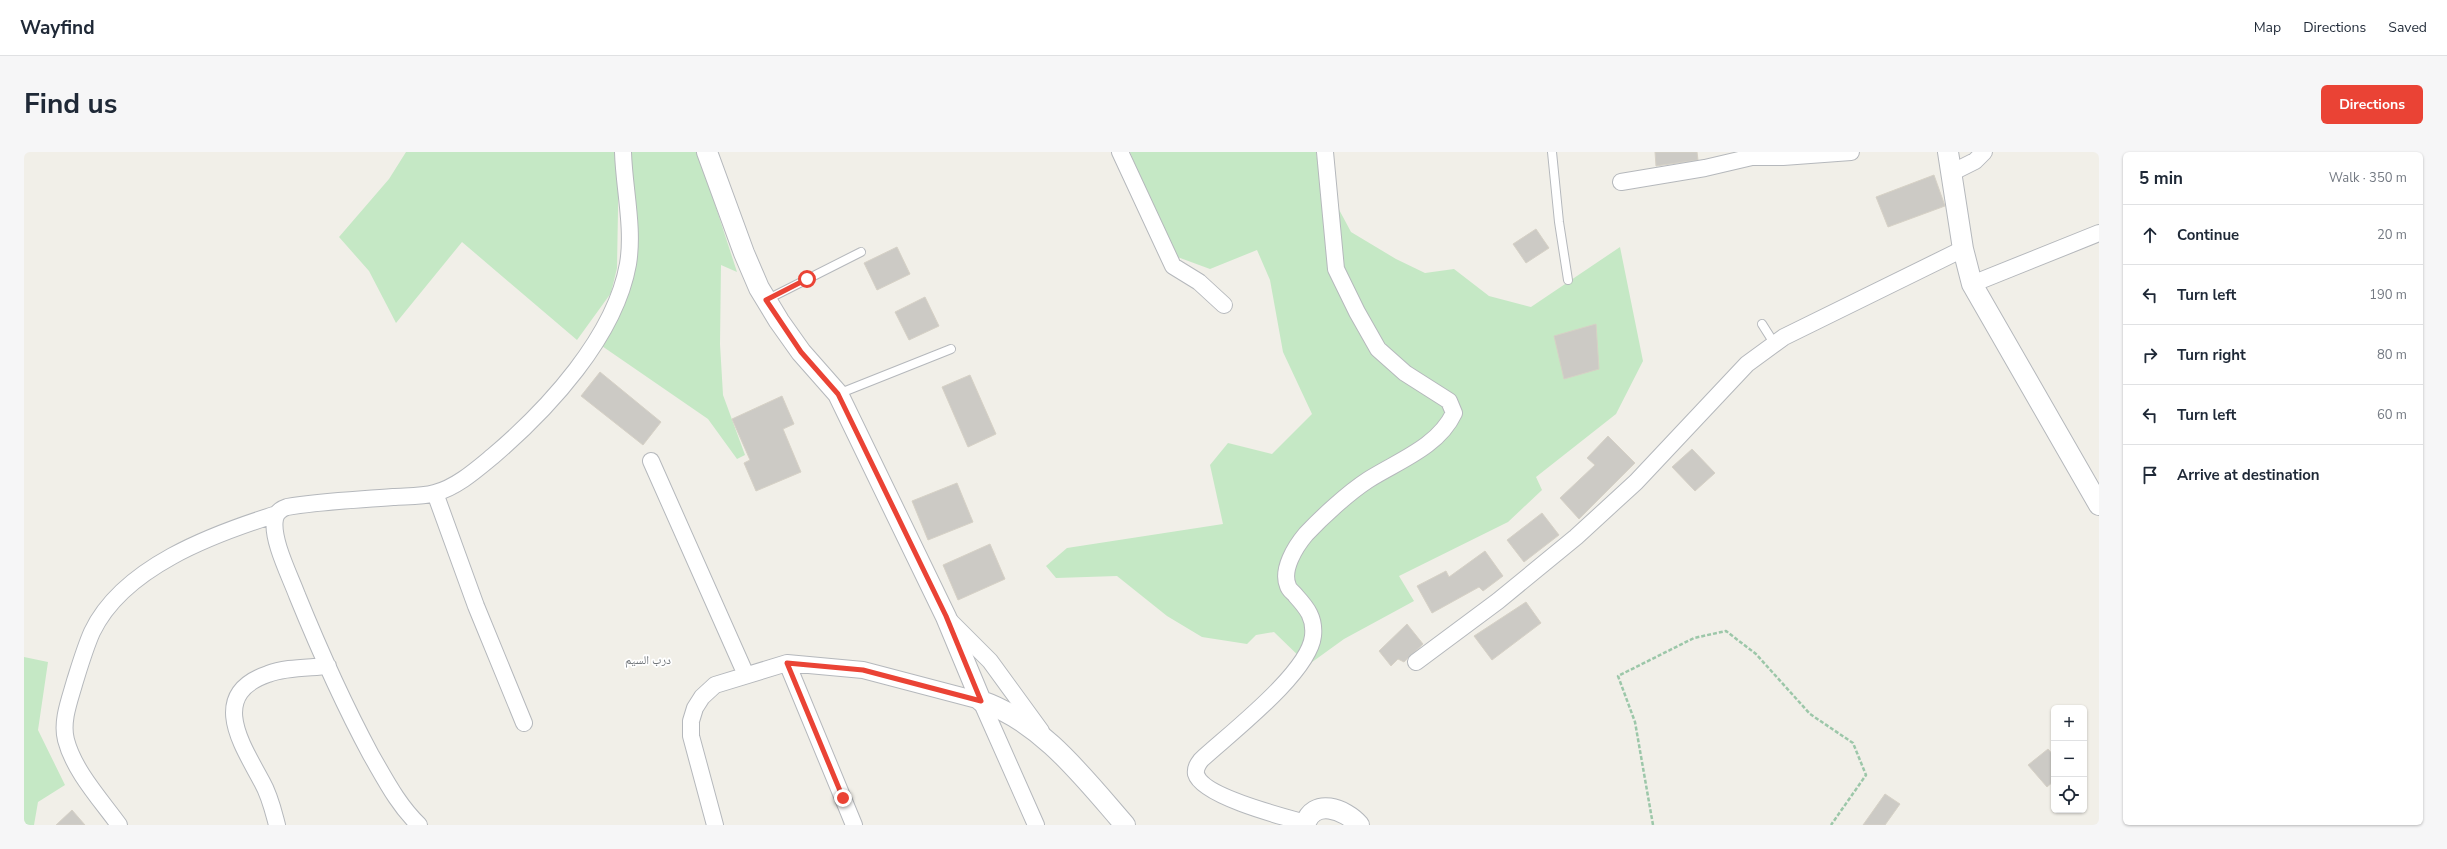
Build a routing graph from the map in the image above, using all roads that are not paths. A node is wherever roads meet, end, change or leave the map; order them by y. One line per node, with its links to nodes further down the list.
1 (623, 152): 23 (street)
2 (707, 152): 16 (street)
3 (1120, 152): 17 (street)
4 (1325, 152): 34 (street)
5 (1552, 152): 14 (lane)
6 (1851, 152): 10 (street)
7 (1948, 152): 9 (street)
8 (1984, 152): 9 (street)
9 (1951, 173): 12 (street)
10 (1621, 182)
11 (2099, 233): 15 (street)
12 (1963, 249): 15 (street); 19 (street)
13 (861, 252): 16 (lane)
14 (1568, 280)
15 (1972, 284): 24 (street)
16 (766, 300): 21 (street)
17 (1224, 305)
18 (1762, 324): 19 (lane)
19 (1774, 343): 27 (street)
20 (951, 349): 21 (lane)
21 (838, 394): 26 (street)
22 (651, 461): 30 (street)
23 (435, 493): 25 (street); 32 (street)
24 (2099, 505)
25 (277, 514): 29 (street); 35 (street)
26 (946, 616): 31 (street); 33 (street)
27 (1416, 662)
28 (787, 663): 30 (street); 31 (street); 39 (street)
29 (328, 666): 36 (street); 37 (street)
30 (746, 674): 38 (street)
31 (981, 701): 33 (street); 40 (street)
32 (524, 723)
33 (1050, 744): 41 (street)
34 (1305, 824): 42 (street)
35 (119, 825)
36 (278, 825)
37 (419, 825)
38 (715, 825)
39 (854, 825)
40 (1036, 825)
41 (1125, 825)
42 (1359, 825)

